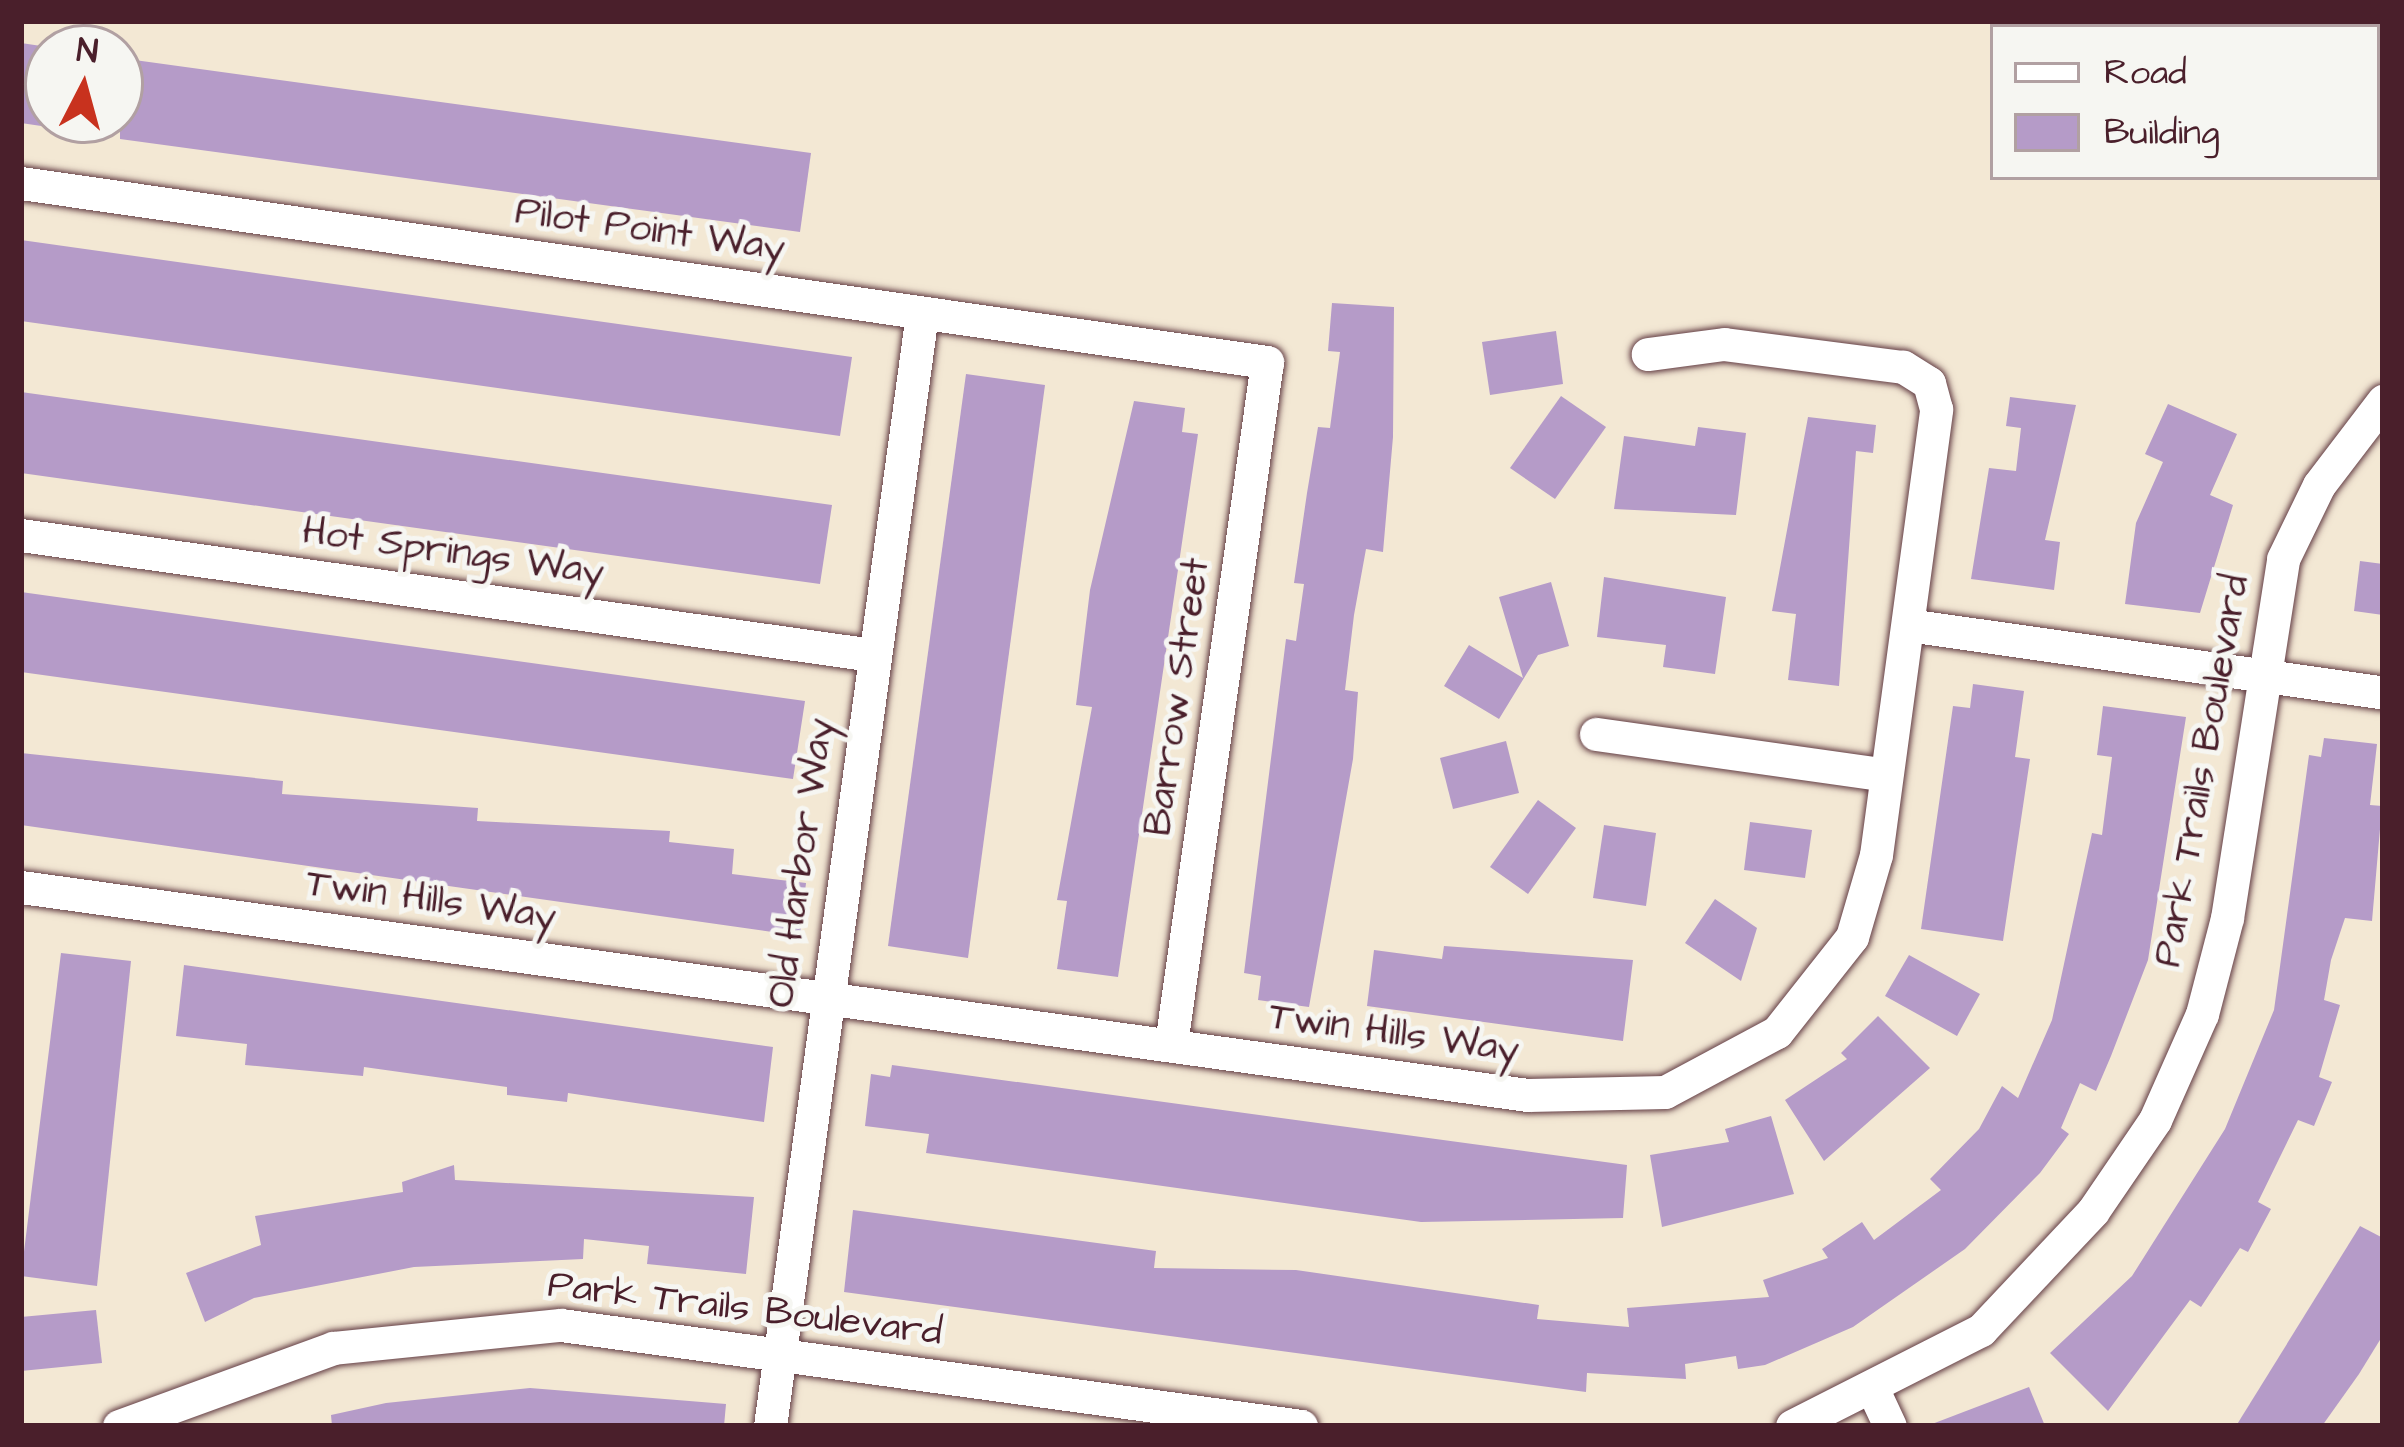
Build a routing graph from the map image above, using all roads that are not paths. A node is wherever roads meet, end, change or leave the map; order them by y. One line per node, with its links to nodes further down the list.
1 (21, 184): 2 (street, Pilot Point Way)
2 (922, 313): 4 (street, Pilot Point Way); 8 (street, Old Harbor Way)
3 (1648, 354): 7 (street, Twin Hills Way)
4 (1267, 362): 15 (street, Barrow Street)
5 (2383, 401): 9 (street, Park Trails Boulevard)
6 (21, 535): 8 (street, Hot Springs Way)
7 (1908, 625): 9 (street); 12 (street, Twin Hills Way)
8 (873, 655): 14 (street, Old Harbor Way)
9 (2260, 675): 10 (street); 17 (street, Park Trails Boulevard)
10 (2383, 693)
11 (1596, 734): 12 (street)
12 (1886, 775): 15 (street, Twin Hills Way)
13 (21, 886): 14 (street, Twin Hills Way)
14 (826, 998): 15 (street, Twin Hills Way); 16 (street, Old Harbor Way)
15 (1171, 1044)
16 (780, 1350): 18 (street, Park Trails Boulevard); 19 (street, Old Harbor Way); 20 (street, Park Trails Boulevard)
17 (1875, 1394): 21 (street, Park Trails Boulevard); 22 (street)
18 (119, 1426)
19 (770, 1426)
20 (1301, 1426)
21 (1792, 1426)
22 (1890, 1426)

